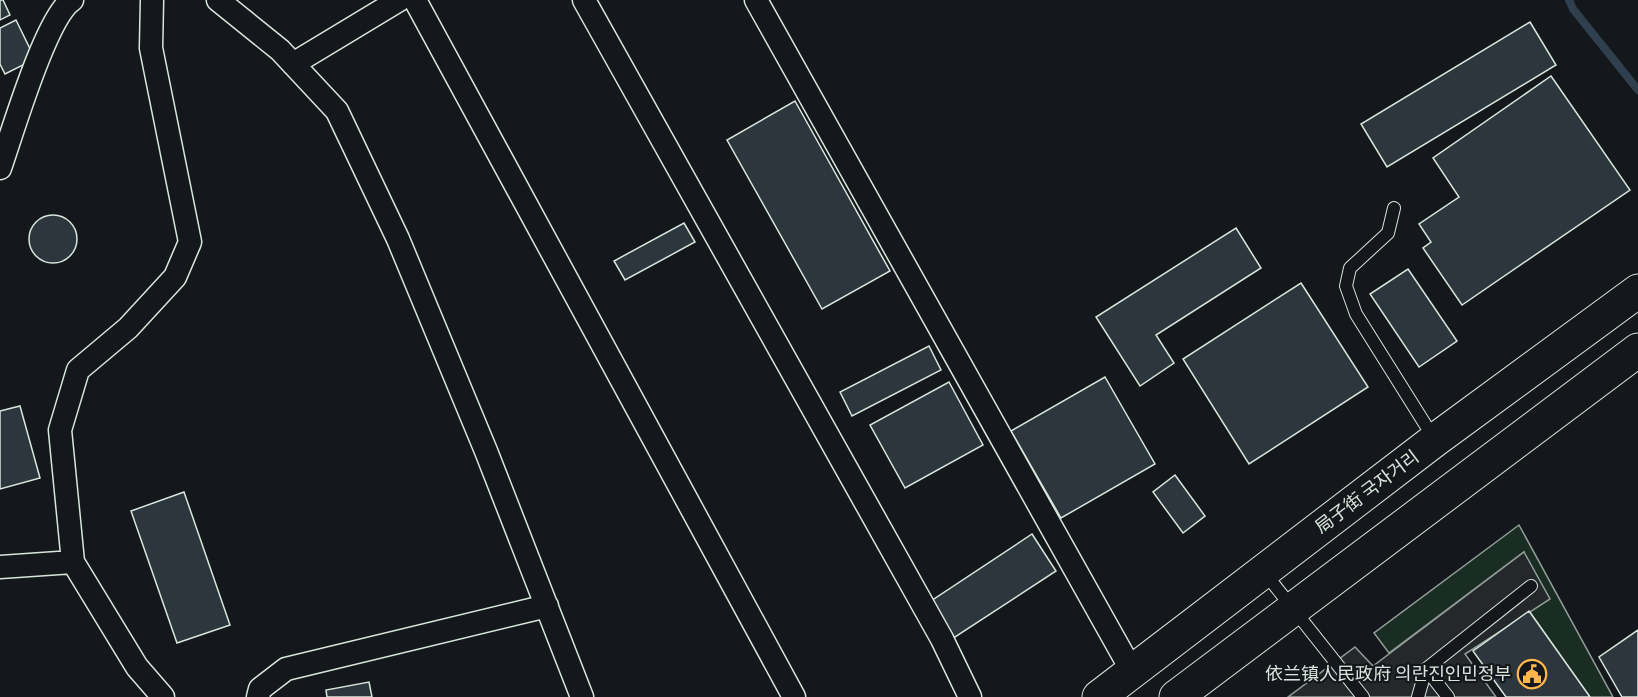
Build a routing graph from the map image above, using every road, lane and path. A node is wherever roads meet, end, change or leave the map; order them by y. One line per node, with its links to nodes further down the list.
1 (72, 0): 9 (street)
2 (152, 0): 14 (street)
3 (218, 0): 8 (street)
4 (399, 0): 8 (street)
5 (415, 0): 25 (street)
6 (585, 0): 26 (street)
7 (756, 0): 21 (street)
8 (293, 64): 18 (street)
9 (0, 168)
10 (1394, 208): 13 (lane)
11 (1638, 291): 13 (main road, 局子街 국자거리)
12 (1638, 350): 19 (main road)
13 (1435, 440): 16 (main road, 局子街 국자거리)
14 (73, 562): 15 (street); 22 (street)
15 (0, 567)
16 (1263, 571): 19 (lane); 21 (main road, 局子街 국자거리)
17 (1531, 586): 20 (lane)
18 (547, 606): 23 (street); 24 (street)
19 (1294, 610): 28 (main road); 29 (lane)
20 (1426, 669): 30 (lane); 31 (lane)
21 (1132, 671): 27 (main road, 局子街 국자거리)
22 (163, 697)
23 (258, 697)
24 (582, 697)
25 (794, 697)
26 (970, 697)
27 (1099, 697)
28 (1176, 697)
29 (1363, 697)
30 (1418, 697)
31 (1448, 697)

